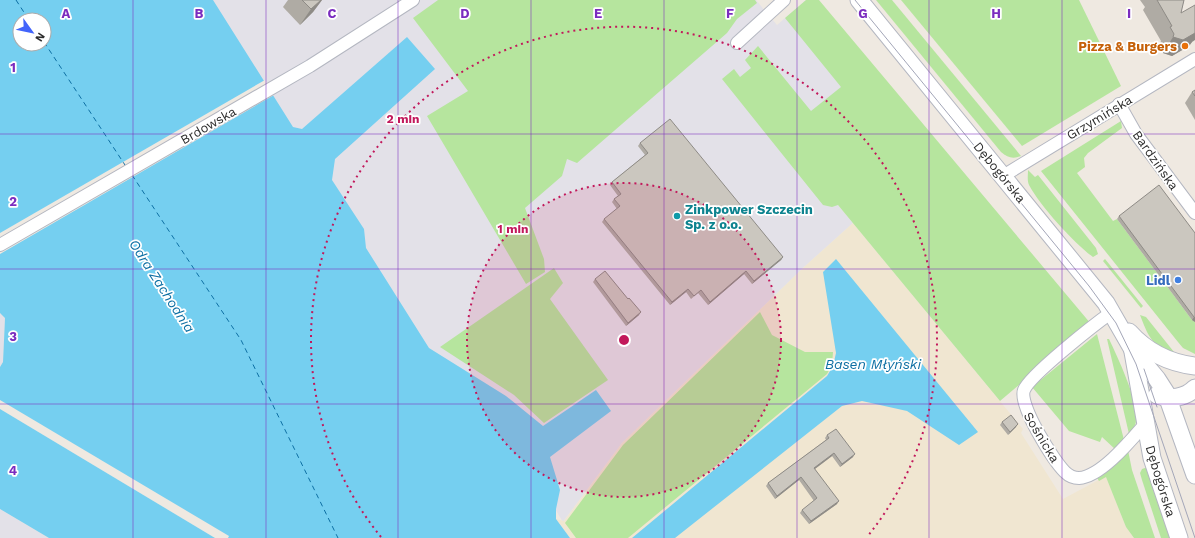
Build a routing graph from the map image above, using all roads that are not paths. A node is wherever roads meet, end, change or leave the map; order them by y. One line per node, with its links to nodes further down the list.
1 (413, 0): 9 (street, Brdowska)
2 (784, 0): 4 (street)
3 (859, 0): 7 (street, Dębogórska)
4 (737, 44)
5 (1195, 59): 6 (street, Grzymińska)
6 (1119, 104): 7 (street, Grzymińska); 8 (street, Bardzińska)
7 (1003, 176): 10 (street, Dębogórska)
8 (1195, 213)
9 (0, 246)
10 (1112, 312): 11 (street, Dębogórska); 12 (street); 15 (street, Sośnicka)
11 (1134, 357): 14 (street, Dębogórska); 15 (street, Dębogórska)
12 (1195, 366)
13 (1194, 385): 14 (street); 16 (street)
14 (1167, 397): 15 (street); 16 (street, Dębogórska)
15 (1146, 423): 18 (street, Dębogórska)
16 (1182, 436): 17 (street, Dębogórska)
17 (1195, 475)
18 (1179, 538)

